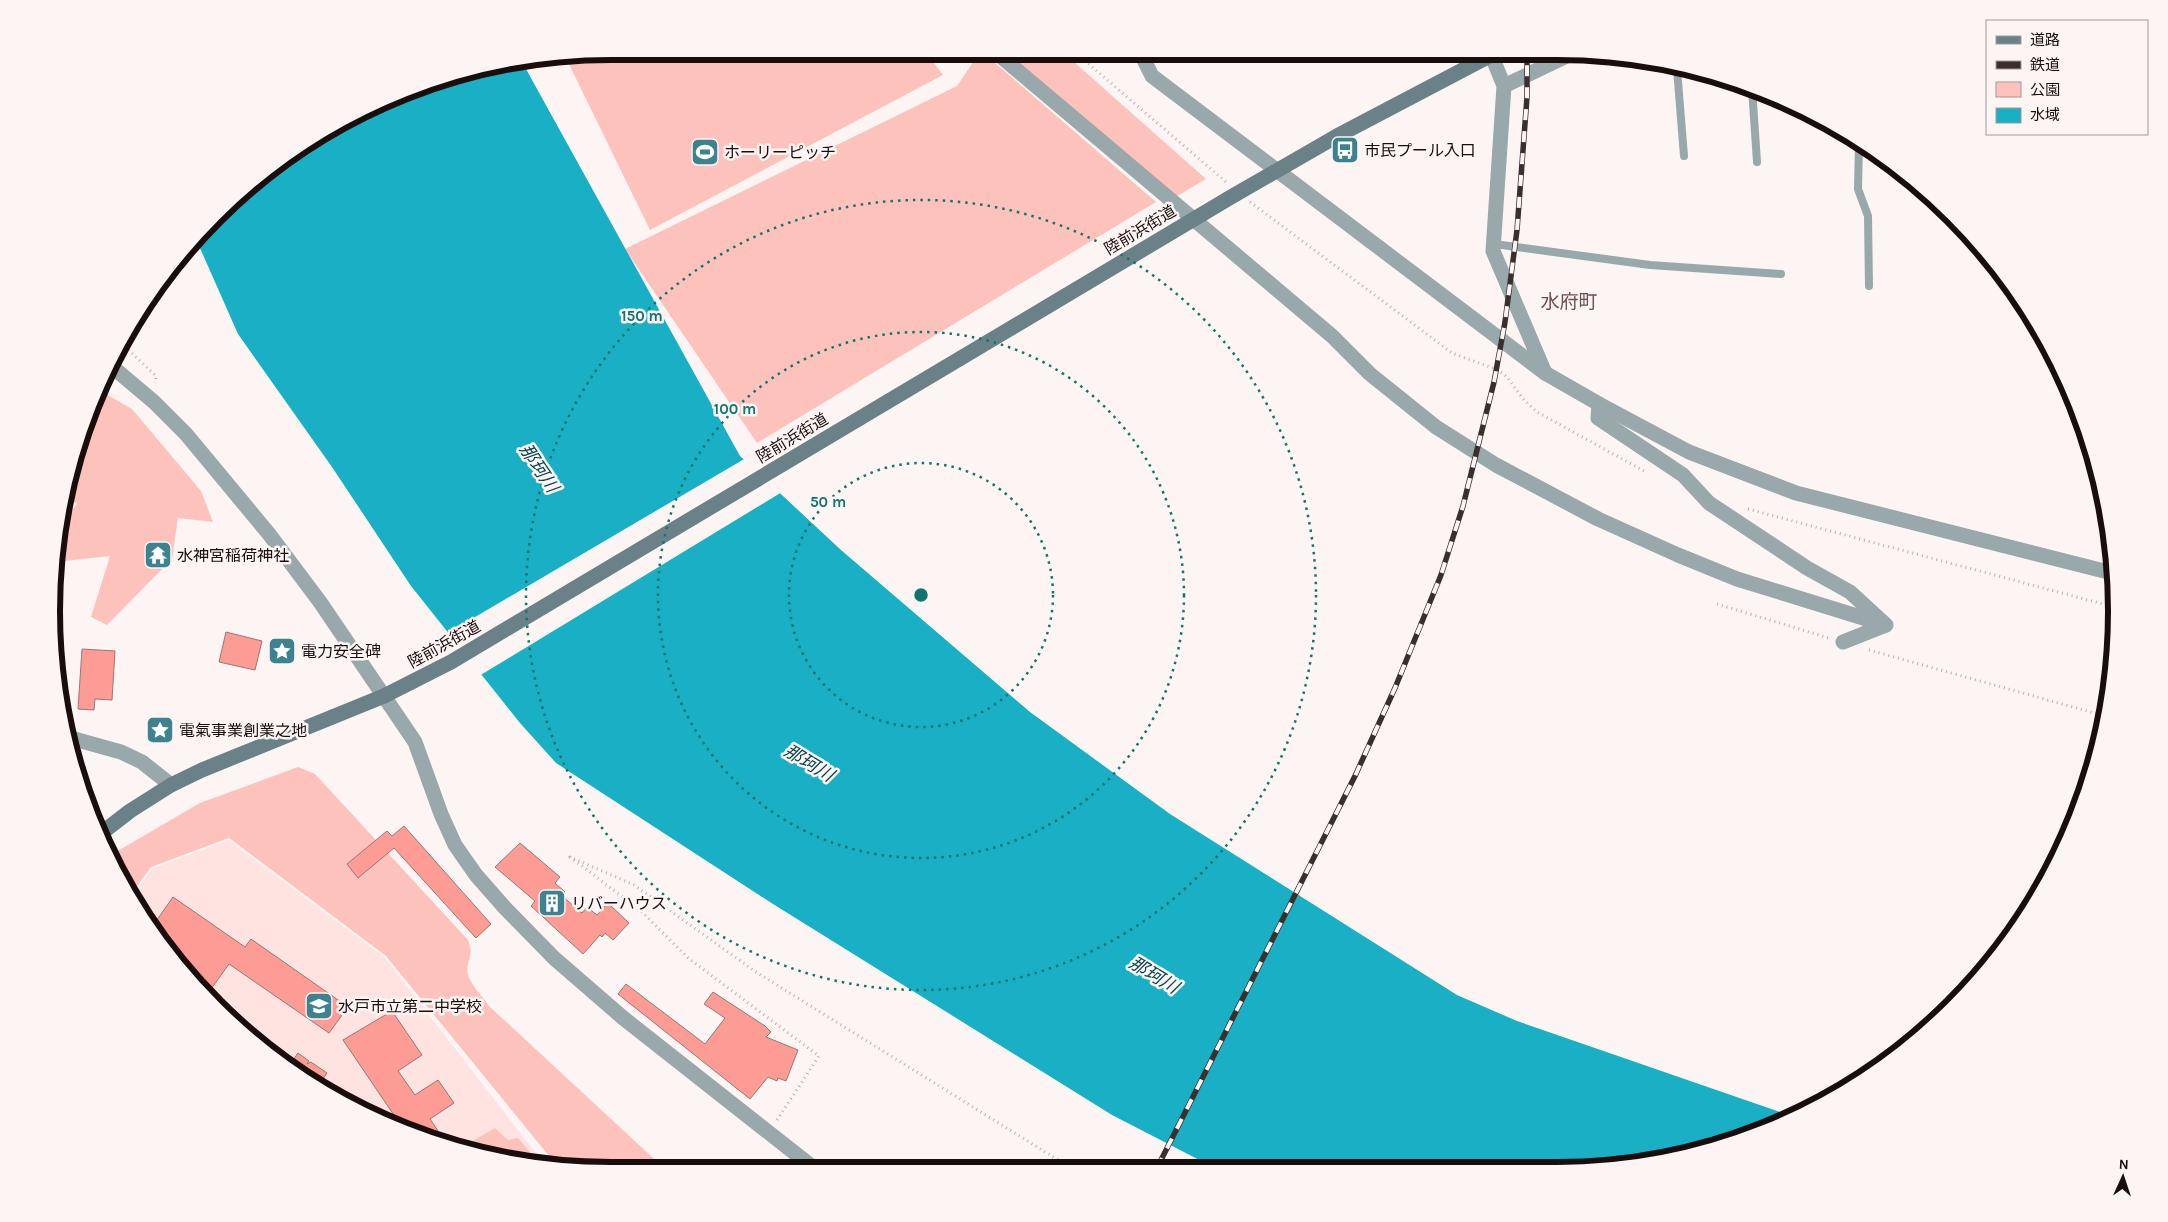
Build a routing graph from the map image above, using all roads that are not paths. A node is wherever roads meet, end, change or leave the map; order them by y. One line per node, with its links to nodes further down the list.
1 (1005, 60): 19 (street)
2 (1144, 60): 16 (street)
3 (1481, 60): 21 (main road, 陸前浜街道)
4 (1495, 60): 7 (street)
5 (1558, 60): 7 (street)
6 (1677, 74): 10 (lane)
7 (1504, 86): 12 (street)
8 (1753, 96): 11 (lane)
9 (1859, 150): 14 (lane)
10 (1684, 156)
11 (1757, 162)
12 (1494, 244): 13 (lane); 16 (street)
13 (1781, 274)
14 (1869, 286)
15 (116, 370): 21 (street)
16 (1545, 373): 17 (street)
17 (1599, 404): 18 (street); 19 (street)
18 (2107, 572)
19 (1886, 625): 20 (street)
20 (1843, 642)
21 (384, 696): 23 (main road, 陸前浜街道); 25 (street)
22 (76, 739): 23 (street)
23 (171, 785): 24 (main road, 陸前浜街道)
24 (106, 830)
25 (794, 1162)

